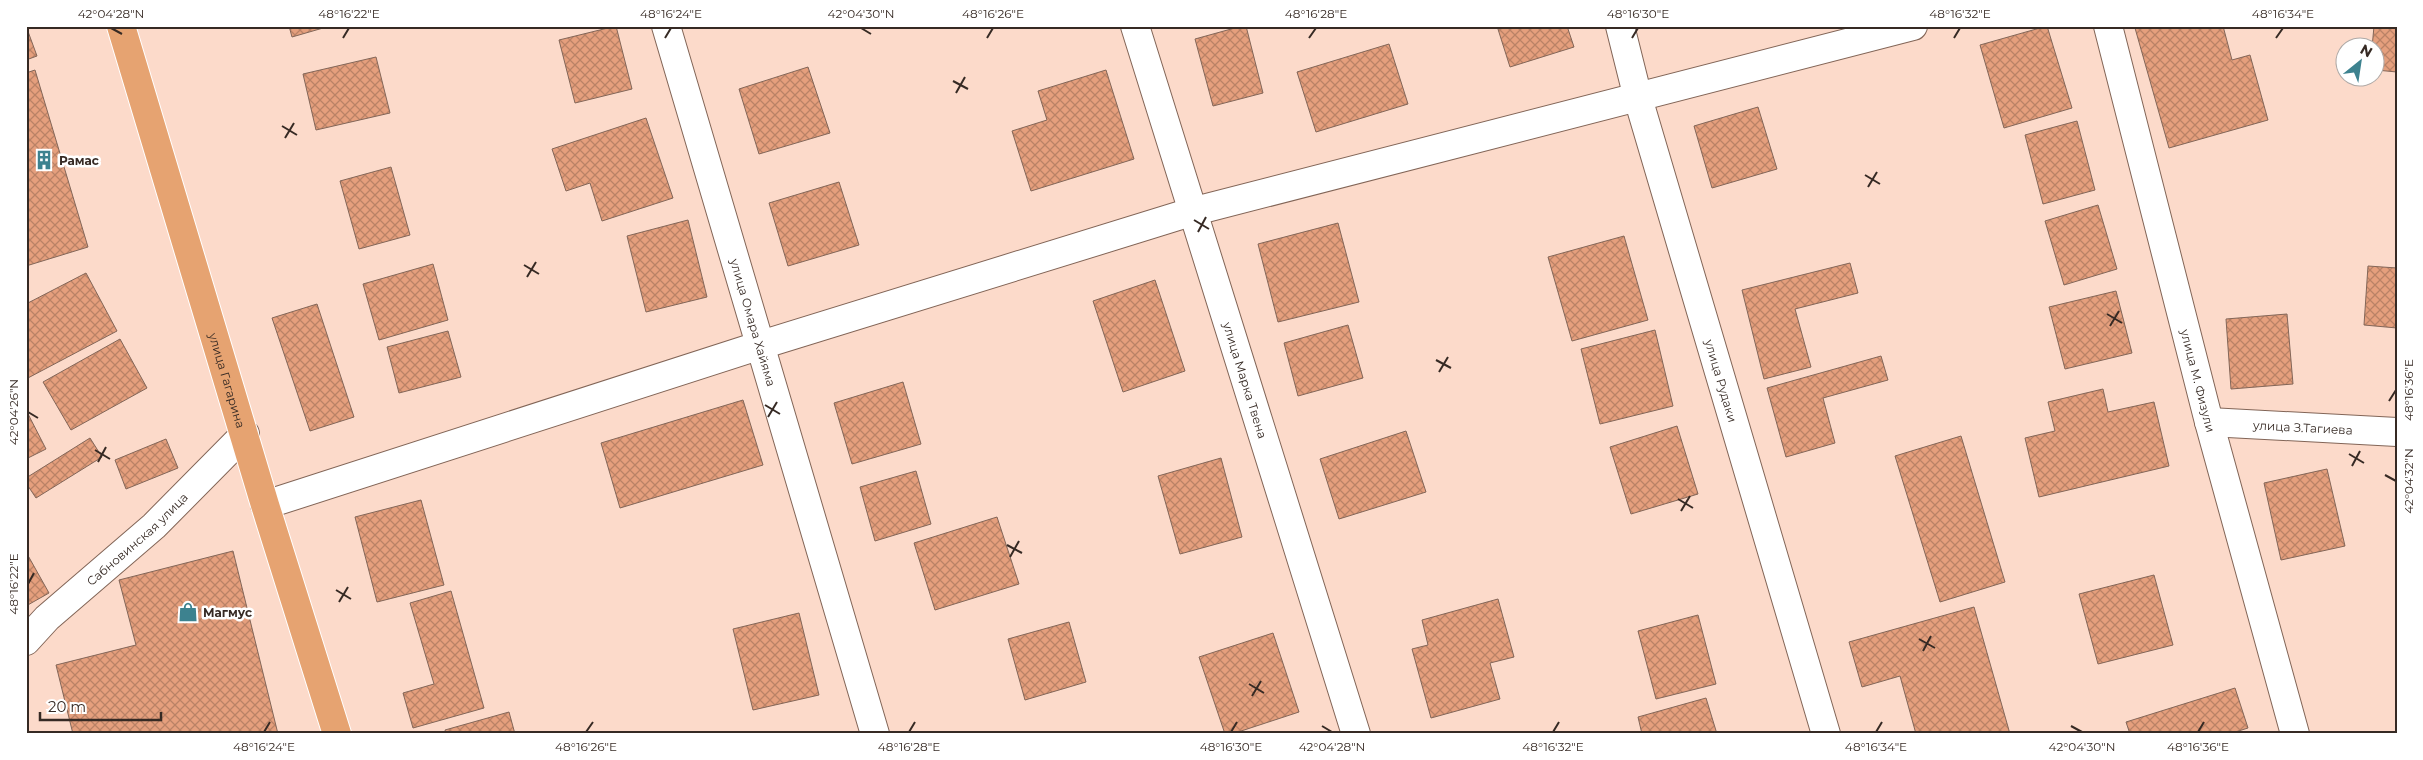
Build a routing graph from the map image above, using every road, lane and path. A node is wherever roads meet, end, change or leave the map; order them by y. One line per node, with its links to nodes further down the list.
1 (121, 26): 12 (main road, улица Гагарина)
2 (666, 26): 9 (street, улица Омара Хайяма)
3 (1135, 26): 8 (street, улица Марка Твена)
4 (1620, 26): 7 (street, улица Рудаки)
5 (1913, 26): 7 (street)
6 (2108, 26): 10 (street, улица М. Физули)
7 (1638, 98): 8 (street); 18 (street, улица Рудаки)
8 (1191, 212): 9 (street); 17 (street, улица Марка Твена)
9 (761, 344): 13 (street); 16 (street, улица Омара Хайяма)
10 (2209, 422): 11 (street, улица З.Тагиева); 19 (street, улица М. Физули)
11 (2397, 432)
12 (245, 434): 13 (main road, улица Гагарина); 14 (street, Сабновинская улица)
13 (265, 505): 15 (main road, улица Гагарина)
14 (26, 641)
15 (337, 734)
16 (875, 734)
17 (1356, 734)
18 (1826, 734)
19 (2295, 734)

